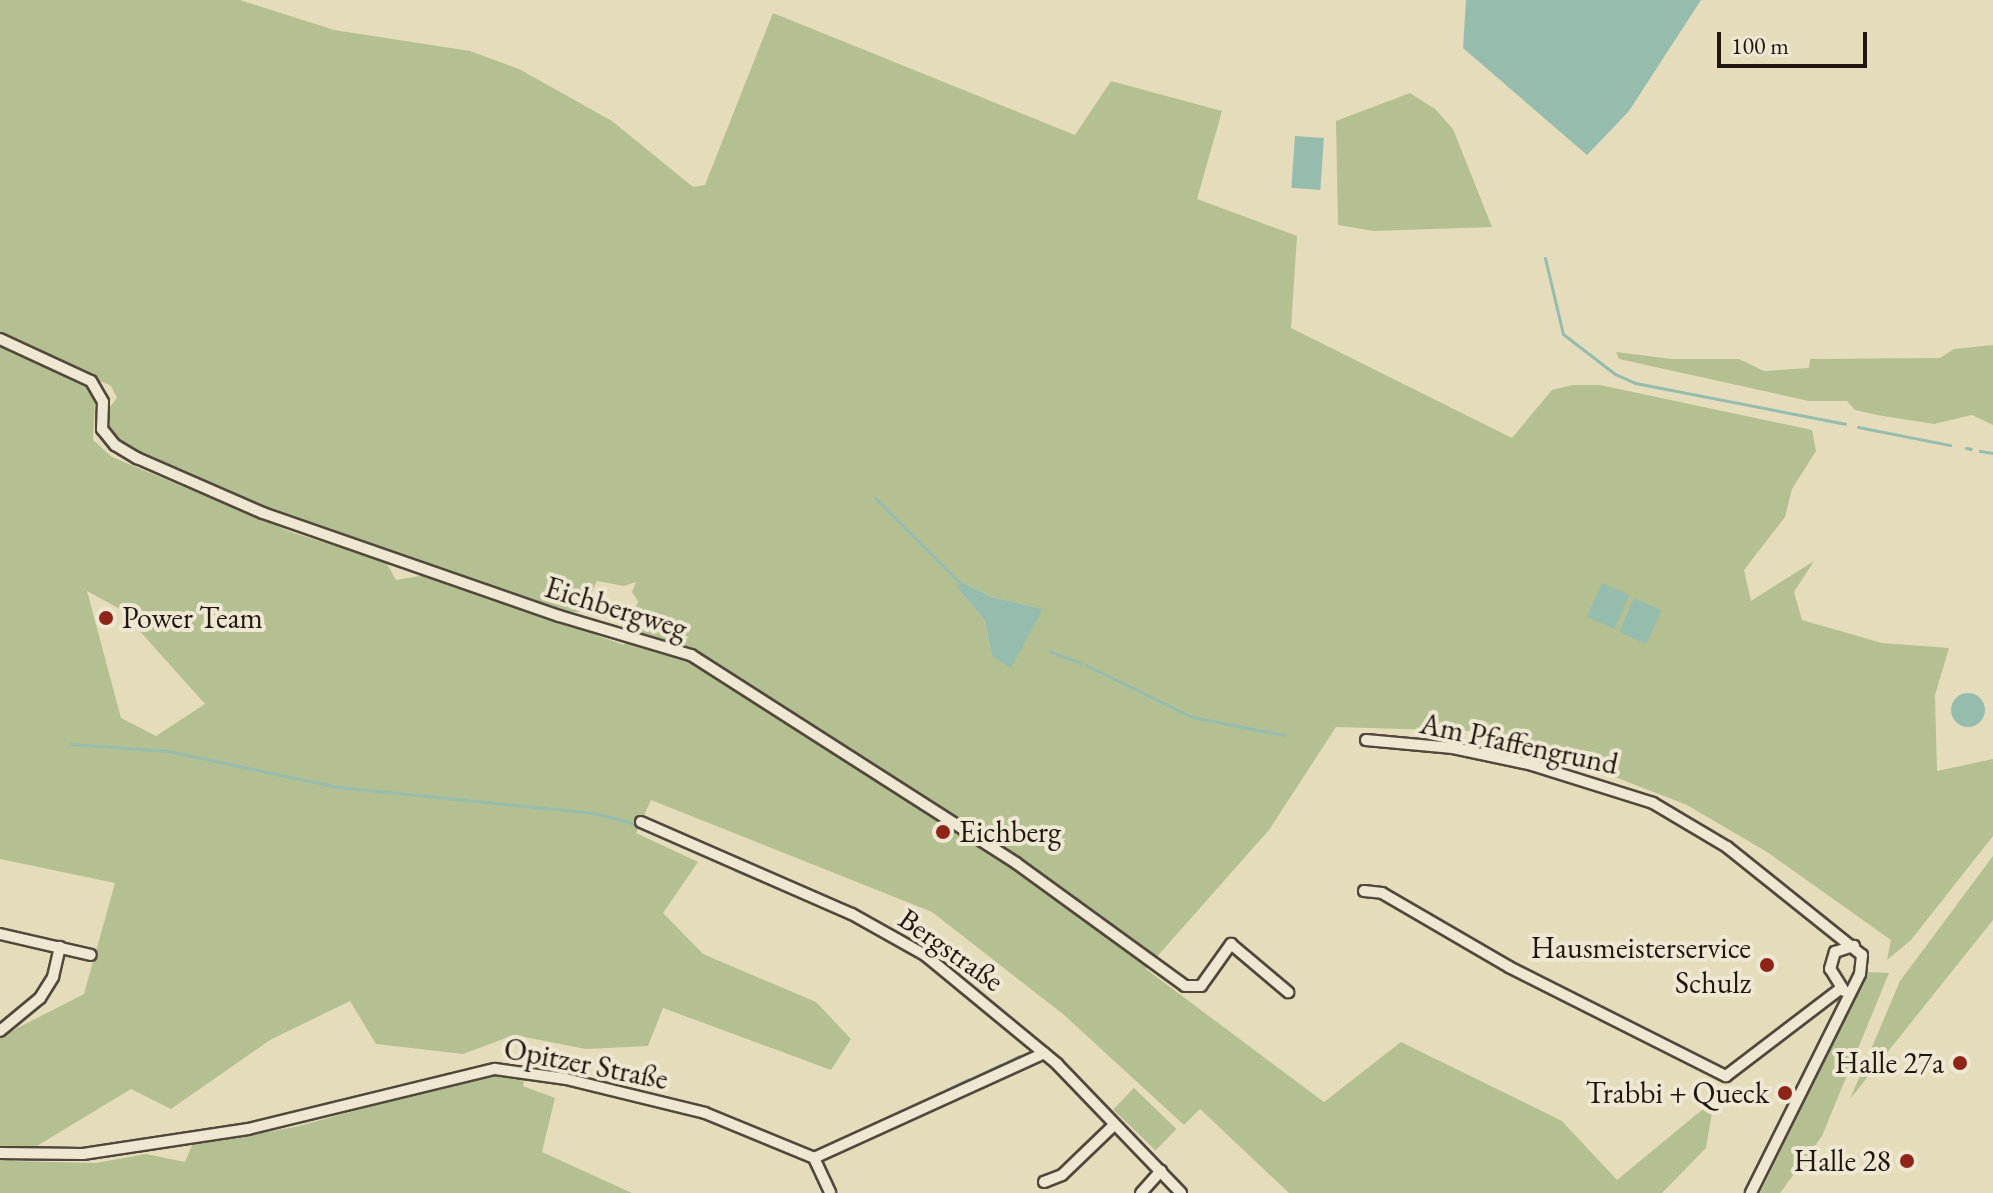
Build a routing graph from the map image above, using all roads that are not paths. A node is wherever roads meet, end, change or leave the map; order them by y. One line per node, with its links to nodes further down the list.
1 (0, 339): 9 (street, Eichbergweg)
2 (1366, 740): 6 (street, Am Pfaffengrund)
3 (641, 822): 12 (street, Bergstraße)
4 (1364, 891): 10 (street)
5 (0, 934): 7 (street)
6 (1854, 946): 10 (street); 10 (street)
7 (60, 947): 8 (street); 11 (street)
8 (91, 955)
9 (1288, 992)
10 (1844, 992): 21 (street)
11 (0, 1031)
12 (1044, 1053): 13 (street, Bergstraße); 15 (street)
13 (1114, 1125): 16 (street, Bergstraße); 17 (street)
14 (0, 1153): 15 (street, Opitzer Straße)
15 (814, 1158): 18 (street)
16 (1161, 1171): 19 (street); 20 (street, Bergstraße)
17 (1044, 1182)
18 (830, 1193)
19 (1141, 1193)
20 (1181, 1193)
21 (1751, 1193)

